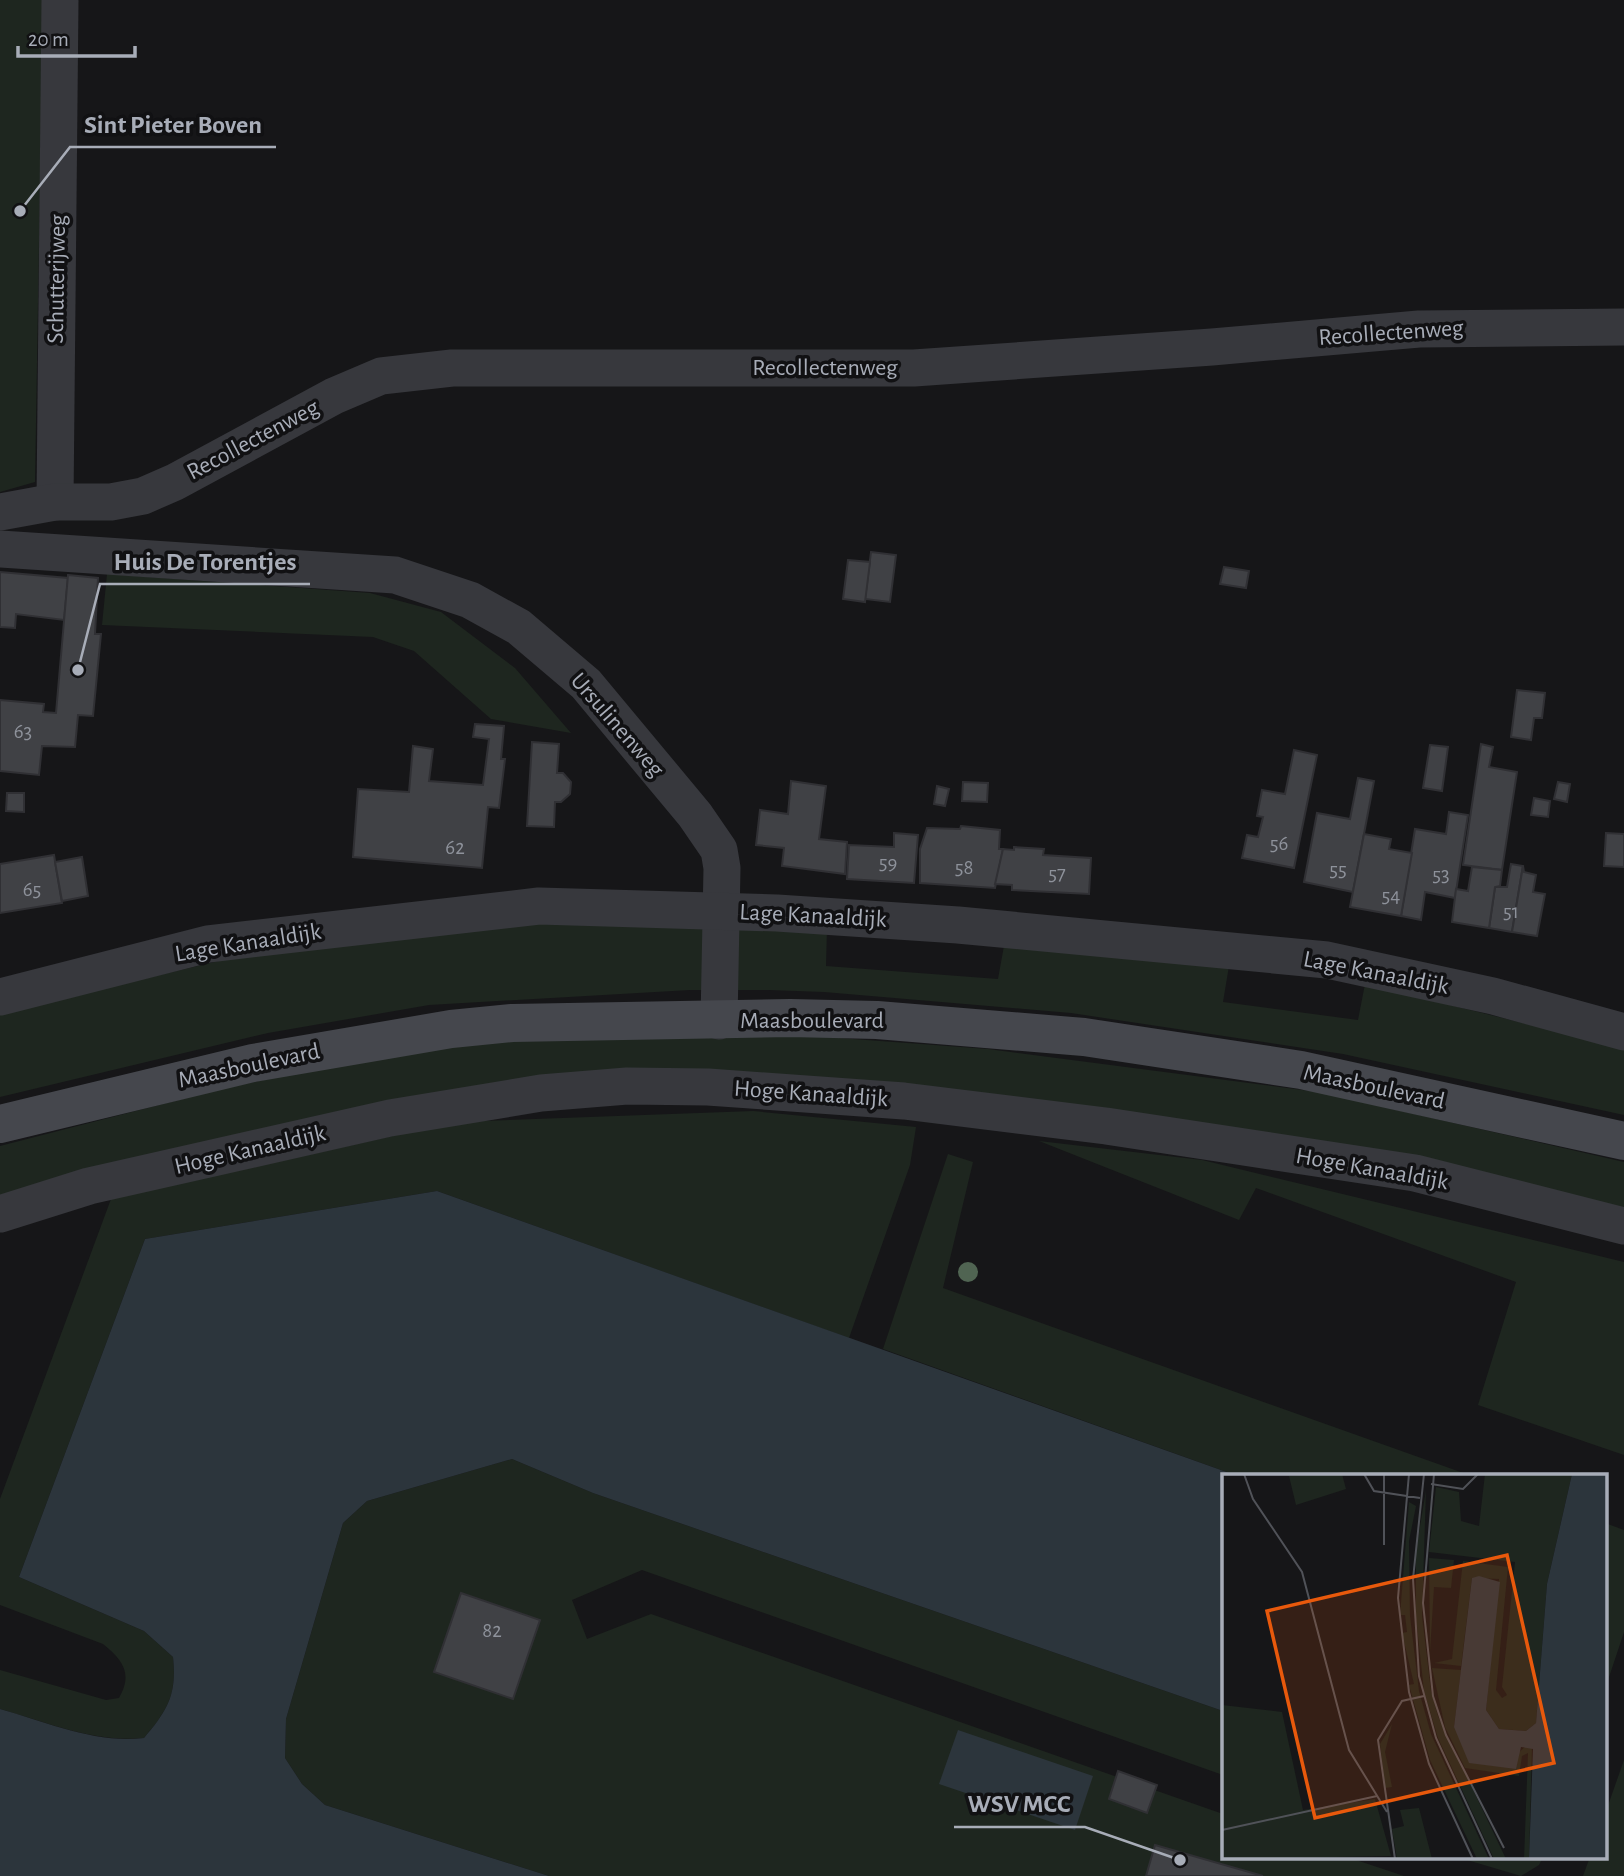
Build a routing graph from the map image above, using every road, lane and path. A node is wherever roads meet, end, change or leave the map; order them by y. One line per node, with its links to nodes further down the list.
1 (60, 0): 3 (street, Schutterijweg)
2 (1624, 327): 3 (street, Recollectenweg)
3 (55, 502): 4 (street)
4 (0, 512)
5 (0, 549): 6 (street, Ursulinenweg)
6 (720, 912): 7 (street, Lage Kanaaldijk); 8 (street, Ursulinenweg); 9 (street, Lage Kanaaldijk)
7 (0, 997)
8 (719, 1021): 10 (street, Maasboulevard); 11 (street, Maasboulevard)
9 (1624, 1031)
10 (0, 1124)
11 (1624, 1141)
12 (0, 1214): 13 (street, Hoge Kanaaldijk)
13 (1624, 1226)

